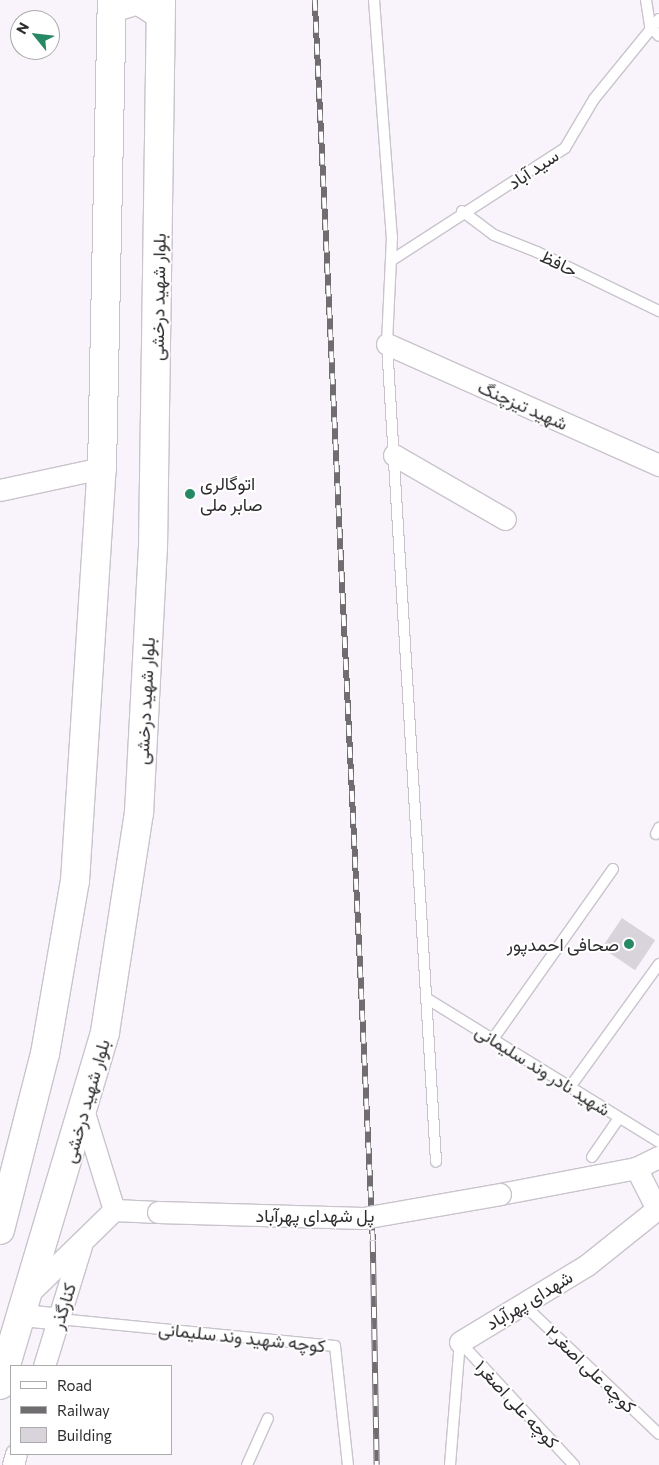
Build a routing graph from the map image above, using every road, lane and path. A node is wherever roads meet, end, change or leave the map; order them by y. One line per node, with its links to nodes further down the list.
1 (374, 0): 9 (lane)
2 (646, 0): 6 (lane)
3 (112, 4): 4 (main road); 14 (main road)
4 (161, 8): 22 (main road, بلوار شهید درخشی)
5 (659, 19): 6 (lane, سید آباد)
6 (650, 26): 7 (lane); 8 (lane, سید آباد)
7 (659, 36)
8 (462, 211): 9 (lane, سید آباد); 10 (lane, حافظ)
9 (392, 260): 11 (lane)
10 (659, 312)
11 (387, 344): 12 (lane); 13 (street, شهید تیزچنگ)
12 (394, 455): 16 (street); 19 (lane)
13 (659, 465)
14 (102, 468): 15 (street); 31 (main road)
15 (0, 490)
16 (505, 520)
17 (613, 869): 20 (lane)
18 (659, 964): 21 (lane)
19 (426, 998): 20 (lane, شهید نادر وند سلیمانی); 27 (lane)
20 (493, 1040): 21 (lane, شهید نادر وند سلیمانی)
21 (570, 1087): 23 (lane, شهید نادر وند سلیمانی)
22 (83, 1110): 29 (street); 33 (main road, بلوار شهید درخشی)
23 (619, 1118): 24 (lane, شهید نادر وند سلیمانی); 25 (lane)
24 (659, 1142)
25 (592, 1157)
26 (659, 1157): 28 (street)
27 (436, 1162)
28 (636, 1168): 29 (street, پل شهدای پهرآباد, bridge); 30 (street, شهدای پهرآباد)
29 (114, 1210): 32 (street)
30 (658, 1210): 34 (street, شهدای پهرآباد)
31 (0, 1230)
32 (81, 1246): 33 (street); 35 (street, کنارگذر)
33 (28, 1302): 35 (street); 38 (main road, بلوار شهید درخشی)
34 (523, 1304): 36 (street, شهدای پهرآباد); 40 (lane, کوچه علی اصغر۲)
35 (59, 1319): 37 (street, کنارگذر); 42 (lane, کوچه شهید وند سلیمانی)
36 (460, 1342): 43 (lane); 44 (lane, کوچه علی اصغر۱)
37 (44, 1365)
38 (0, 1385)
39 (268, 1418): 41 (lane)
40 (659, 1434)
41 (247, 1465)
42 (348, 1465)
43 (450, 1465)
44 (574, 1465)

